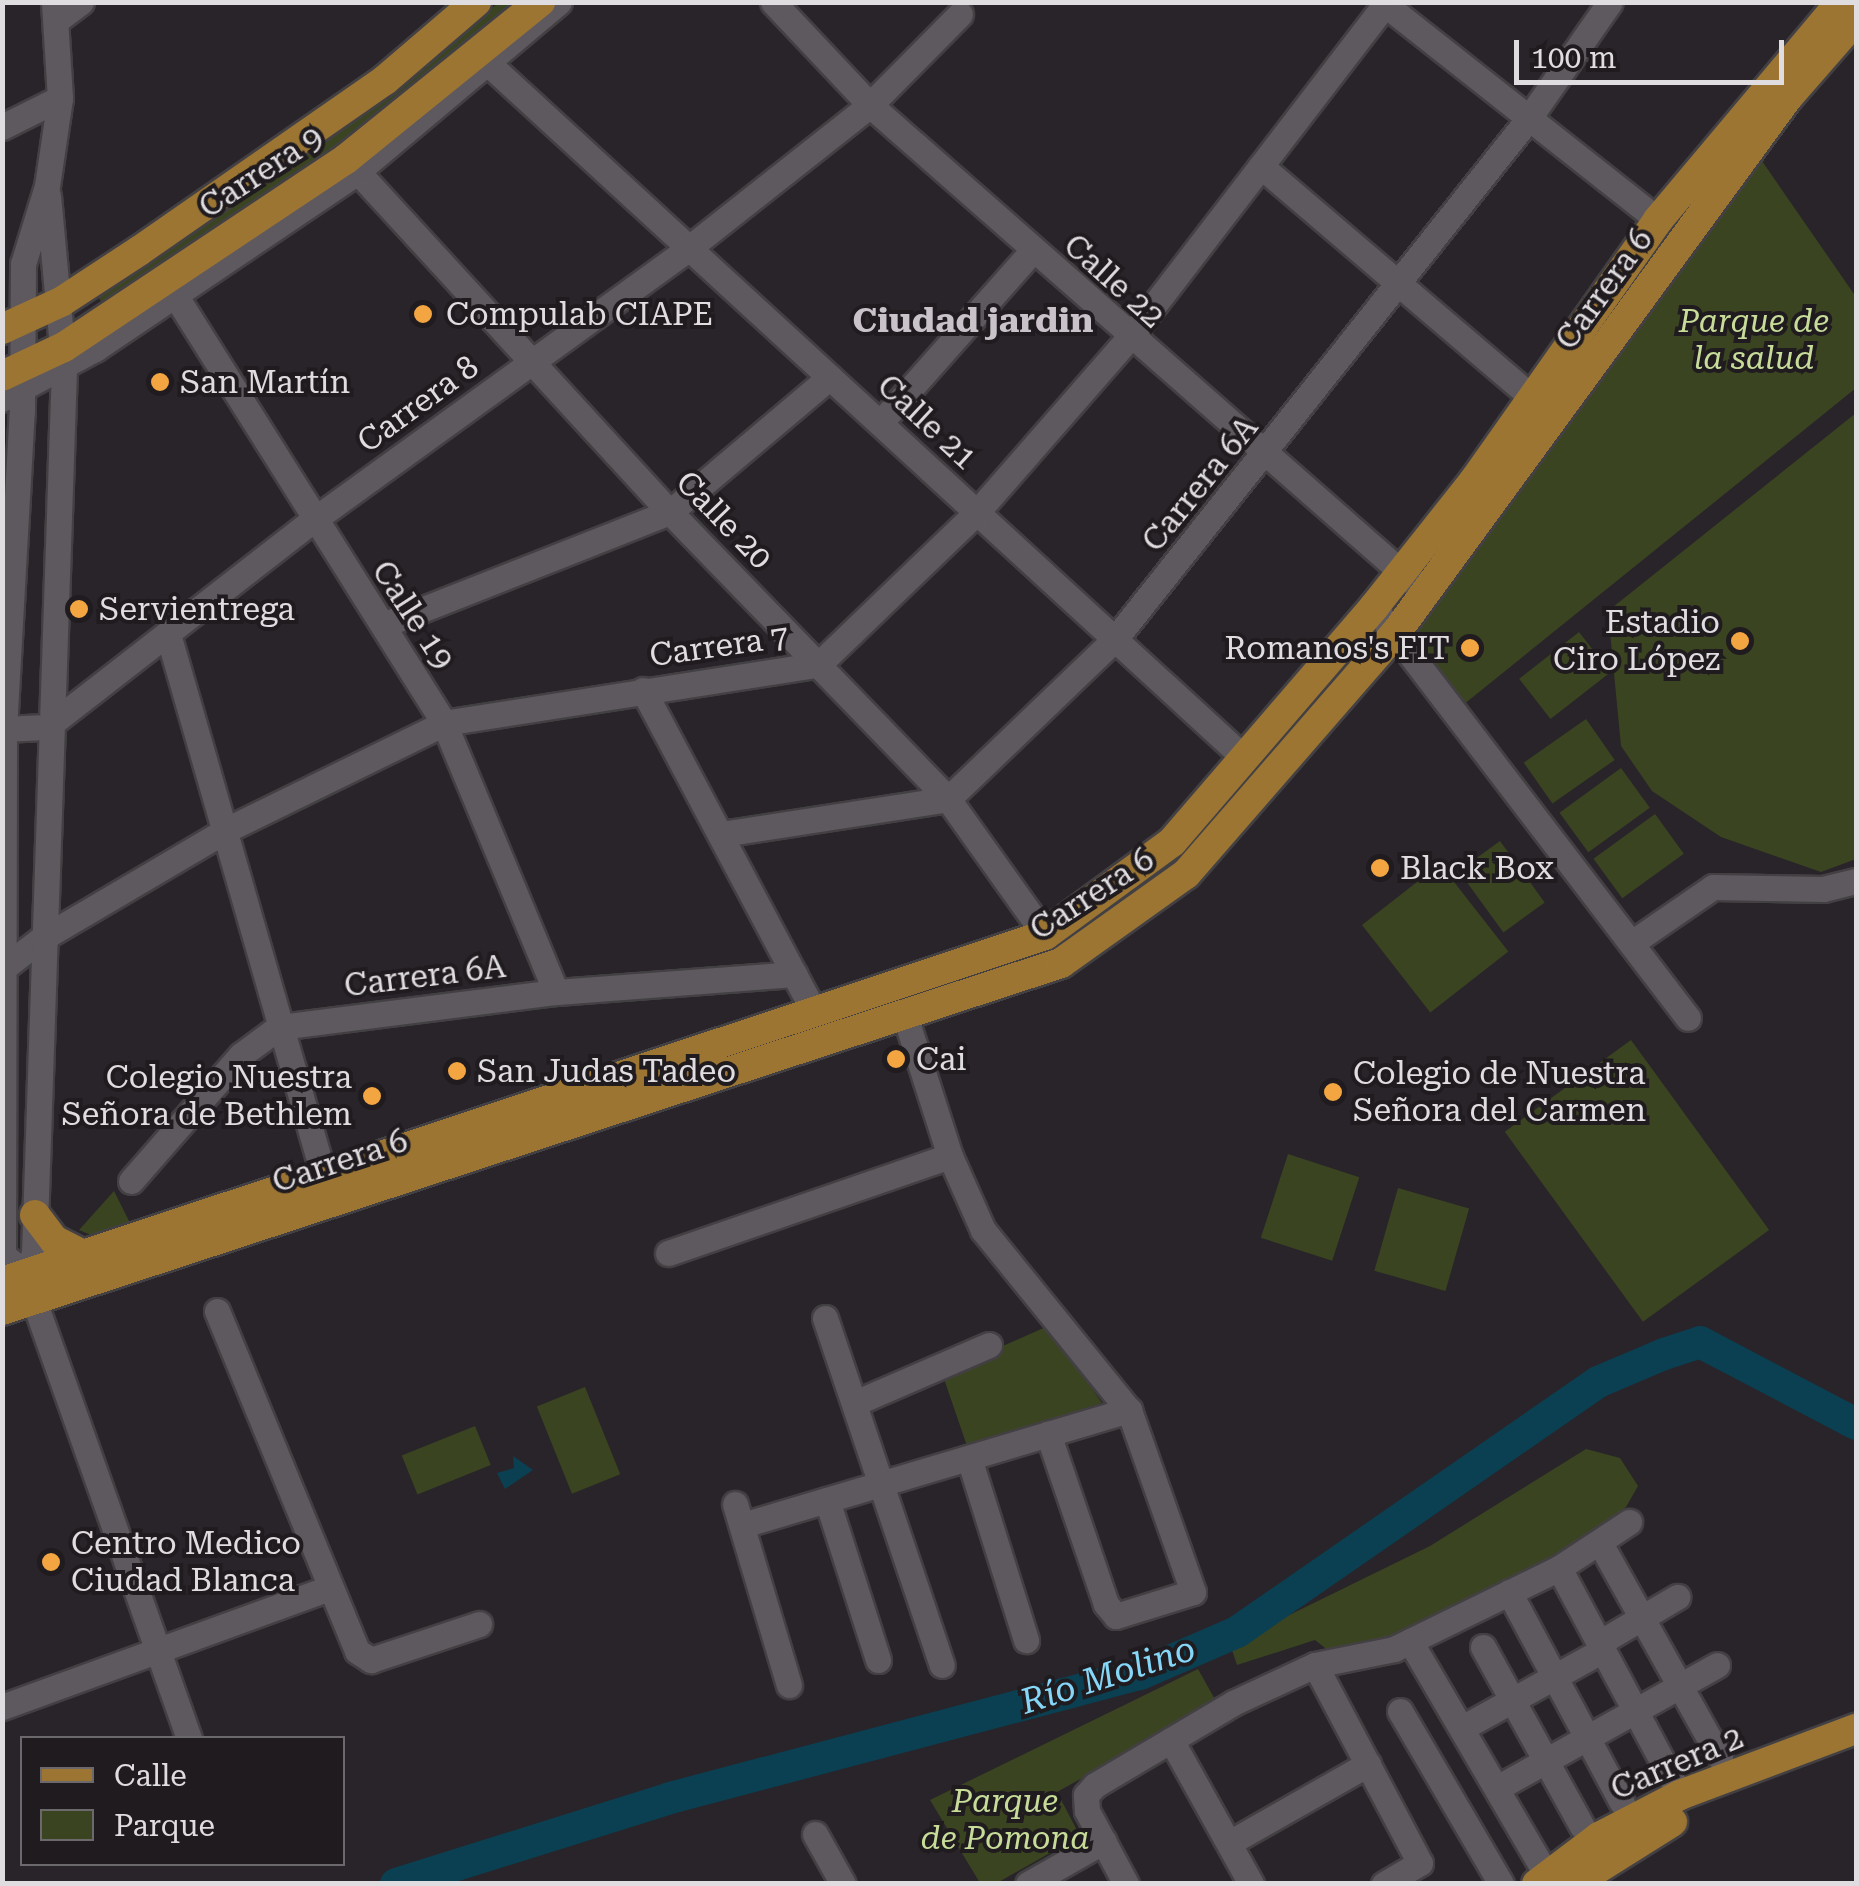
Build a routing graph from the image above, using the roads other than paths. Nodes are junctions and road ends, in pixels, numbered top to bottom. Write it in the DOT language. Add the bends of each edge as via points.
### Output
graph roads {
  1 [pos="81,2"];
  2 [pos="476,2"];
  3 [pos="540,2"];
  4 [pos="559,2"];
  5 [pos="773,2"];
  6 [pos="1610,2"];
  7 [pos="1807,2"];
  8 [pos="1841,2"];
  9 [pos="1385,3"];
  10 [pos="56,11"];
  11 [pos="960,14"];
  12 [pos="1856,19"];
  13 [pos="1842,49"];
  14 [pos="485,61"];
  15 [pos="1784,63"];
  16 [pos="60,98"];
  17 [pos="870,105"];
  18 [pos="1529,118"];
  19 [pos="2,127"];
  20 [pos="351,165"];
  21 [pos="1261,166"];
  22 [pos="47,186"];
  23 [pos="1658,220"];
  24 [pos="689,248"];
  25 [pos="1032,251"];
  26 [pos="1400,284"];
  27 [pos="175,295"];
  28 [pos="61,302"];
  29 [pos="12,325"];
  30 [pos="1129,338"];
  31 [pos="64,357"];
  32 [pos="531,362"];
  33 [pos="830,377"];
  34 [pos="12,383"];
  35 [pos="1533,398"];
  36 [pos="880,423"];
  37 [pos="2,430"];
  38 [pos="1266,456"];
  39 [pos="17,457"];
  40 [pos="670,512"];
  41 [pos="978,512"];
  42 [pos="312,521"];
  43 [pos="1402,573"];
  44 [pos="1425,593"];
  45 [pos="1374,607"];
  46 [pos="384,625"];
  47 [pos="1398,630"];
  48 [pos="168,634"];
  49 [pos="1115,639"];
  50 [pos="819,664"];
  51 [pos="644,690"];
  52 [pos="444,724"];
  53 [pos="47,727"];
  54 [pos="3,729"];
  55 [pos="1241,755"];
  56 [pos="4,759"];
  57 [pos="948,799"];
  58 [pos="224,832"];
  59 [pos="722,834"];
  60 [pos="1849,884"];
  61 [pos="1045,935"];
  62 [pos="41,939"];
  63 [pos="1633,942"];
  64 [pos="5,968"];
  65 [pos="794,974"];
  66 [pos="556,992"];
  67 [pos="814,1012"];
  68 [pos="904,1013"];
  69 [pos="1688,1018"];
  70 [pos="279,1027"];
  71 [pos="950,1156"];
  72 [pos="322,1170"];
  73 [pos="130,1180"];
  74 [pos="34,1215"];
  75 [pos="668,1253"];
  76 [pos="82,1254"];
  77 [pos="20,1285"];
  78 [pos="2,1310"];
  79 [pos="217,1311"];
  80 [pos="825,1318"];
  81 [pos="989,1346"];
  82 [pos="855,1402"];
  83 [pos="1129,1410"];
  84 [pos="1048,1434"];
  85 [pos="969,1458"];
  86 [pos="884,1483"];
  87 [pos="827,1500"];
  88 [pos="1629,1522"];
  89 [pos="1600,1543"];
  90 [pos="1560,1568"];
  91 [pos="327,1589"];
  92 [pos="1509,1592"];
  93 [pos="1677,1597"];
  94 [pos="1642,1616"];
  95 [pos="479,1624"];
  96 [pos="1026,1640"];
  97 [pos="1410,1641"];
  98 [pos="1601,1646"];
  99 [pos="1483,1647"];
  100 [pos="158,1651"];
  101 [pos="878,1660"];
  102 [pos="942,1665"];
  103 [pos="1315,1665"];
  104 [pos="1717,1665"];
  105 [pos="1553,1678"];
  106 [pos="789,1685"];
  107 [pos="1680,1686"];
  108 [pos="1513,1700"];
  109 [pos="2,1706"];
  110 [pos="1400,1711"];
  111 [pos="1635,1711"];
  112 [pos="1462,1728"];
  113 [pos="1856,1729"];
  114 [pos="188,1736"];
  115 [pos="1584,1739"];
  116 [pos="1171,1740"];
  117 [pos="1856,1748"];
  118 [pos="1720,1758"];
  119 [pos="1546,1760"];
  120 [pos="1368,1764"];
  121 [pos="1496,1788"];
  122 [pos="1680,1795"];
  123 [pos="1622,1803"];
  124 [pos="1582,1826"];
  125 [pos="815,1834"];
  126 [pos="1104,1841"];
  127 [pos="1229,1843"];
  128 [pos="1552,1881"];
  129 [pos="843,1884"];
  130 [pos="1028,1884"];
  131 [pos="1126,1884"];
  132 [pos="1251,1884"];
  133 [pos="1384,1884"];
  134 [pos="1501,1884"];
  1 -- 10 [label="street"];
  2 -- 28 [label="main road, Carrera 9" via="385,80"];
  3 -- 14 [label="main road, Carrera 9"];
  4 -- 14 [label="street"];
  5 -- 17 [label="street, Calle 22"];
  6 -- 18 [label="street, Carrera 6A"];
  7 -- 15 [label="main road"];
  8 -- 15 [label="main road, Carrera 6"];
  9 -- 18 [label="street"];
  9 -- 21 [label="street, Carrera 7"];
  10 -- 16 [label="street"];
  11 -- 17 [label="street, Carrera 8"];
  12 -- 13 [label="main road, Carrera 6"];
  13 -- 44 [label="main road, Carrera 6"];
  14 -- 20 [label="main road, Carrera 9"];
  14 -- 24 [label="street, Calle 21"];
  15 -- 23 [label="main road, Carrera 6"];
  16 -- 19 [label="street"];
  16 -- 22 [label="street"];
  17 -- 24 [label="street, Carrera 8"];
  17 -- 25 [label="street, Calle 22"];
  18 -- 23 [label="street"];
  18 -- 26 [label="street, Carrera 6A"];
  20 -- 27 [label="street"];
  20 -- 31 [label="main road, Carrera 9"];
  20 -- 32 [label="street, Calle 20"];
  21 -- 26 [label="street"];
  21 -- 30 [label="street, Carrera 7"];
  22 -- 28 [label="street"];
  22 -- 29 [label="street" via="22,264"];
  23 -- 35 [label="main road, Carrera 6"];
  24 -- 32 [label="street, Carrera 8"];
  24 -- 33 [label="street, Calle 21"];
  25 -- 30 [label="street, Calle 22"];
  25 -- 36 [label="street"];
  26 -- 35 [label="street"];
  26 -- 38 [label="street, Carrera 6A"];
  27 -- 31 [label="street"];
  27 -- 42 [label="street, Calle 19"];
  28 -- 29 [label="main road, Carrera 9"];
  28 -- 31 [label="street"];
  29 -- 34 [label="street"];
  30 -- 38 [label="street, Calle 22"];
  30 -- 41 [label="street, Carrera 7"];
  31 -- 34 [label="main road, Carrera 9"];
  31 -- 53 [label="street"];
  32 -- 40 [label="street, Calle 20"];
  32 -- 42 [label="street, Carrera 8"];
  33 -- 36 [label="street, Calle 21"];
  33 -- 40 [label="street"];
  34 -- 39 [label="street"];
  35 -- 43 [label="main road, Carrera 6"];
  36 -- 41 [label="street, Calle 21"];
  37 -- 39 [label="street"];
  38 -- 43 [label="street, Calle 22"];
  38 -- 49 [label="street, Carrera 6A"];
  39 -- 54 [label="street"];
  40 -- 46 [label="street"];
  40 -- 50 [label="street, Calle 20"];
  41 -- 49 [label="street, Calle 21"];
  41 -- 50 [label="street, Carrera 7"];
  42 -- 46 [label="street, Calle 19"];
  42 -- 48 [label="street, Carrera 8"];
  43 -- 44 [label="street, Calle 22"];
  43 -- 45 [label="main road, Carrera 6"];
  44 -- 47 [label="main road, Carrera 6"];
  45 -- 47 [label="street"];
  45 -- 55 [label="main road, Carrera 6"];
  46 -- 52 [label="street, Calle 19"];
  47 -- 63 [label="street"];
  47 -- 68 [label="main road, Carrera 6" via="1186,874 1062,963"];
  48 -- 53 [label="street, Carrera 8"];
  48 -- 58 [label="street"];
  49 -- 55 [label="street, Calle 21"];
  49 -- 57 [label="street, Carrera 6A"];
  50 -- 51 [label="street, Carrera 7"];
  50 -- 57 [label="street, Calle 20"];
  51 -- 52 [label="street, Carrera 7"];
  51 -- 59 [label="street"];
  52 -- 58 [label="street, Carrera 7"];
  52 -- 66 [label="street, Calle 19"];
  53 -- 54 [label="street"];
  53 -- 62 [label="street"];
  54 -- 56 [label="street"];
  55 -- 61 [label="main road, Carrera 6" via="1172,842"];
  56 -- 64 [label="street"];
  57 -- 59 [label="street"];
  57 -- 61 [label="street, Calle 20"];
  58 -- 62 [label="street, Carrera 7"];
  58 -- 70 [label="street"];
  59 -- 65 [label="street"];
  60 -- 63 [label="street" via="1713,887"];
  61 -- 67 [label="main road, Carrera 6"];
  62 -- 64 [label="street, Carrera 7"];
  62 -- 74 [label="street"];
  63 -- 69 [label="street"];
  64 -- 77 [label="street" via="3,1255"];
  65 -- 66 [label="street, Carrera 6A"];
  65 -- 67 [label="street"];
  66 -- 70 [label="street, Carrera 6A"];
  67 -- 72 [label="main road, Carrera 6"];
  68 -- 71 [label="street"];
  68 -- 77 [label="main road, Carrera 6"];
  70 -- 72 [label="street"];
  70 -- 73 [label="street, Carrera 6A" via="241,1055"];
  71 -- 75 [label="street"];
  71 -- 83 [label="street" via="983,1230"];
  72 -- 76 [label="main road, Carrera 6"];
  74 -- 76 [label="main road" via="54,1240"];
  74 -- 77 [label="street" via="34,1254"];
  76 -- 77 [label="main road, Carrera 6"];
  77 -- 78 [label="main road, Carrera 6"];
  77 -- 100 [label="street"];
  79 -- 91 [label="street"];
  80 -- 82 [label="street"];
  81 -- 82 [label="street"];
  82 -- 86 [label="street"];
  83 -- 84 [label="street"];
  83 -- 84 [label="street" via="1193,1592 1132,1615 1116,1616 1106,1604"];
  84 -- 85 [label="street"];
  85 -- 86 [label="street"];
  85 -- 96 [label="street"];
  86 -- 87 [label="street"];
  86 -- 102 [label="street"];
  87 -- 101 [label="street"];
  87 -- 106 [label="street" via="739,1514"];
  88 -- 89 [label="street"];
  89 -- 90 [label="street"];
  89 -- 94 [label="street"];
  90 -- 92 [label="street"];
  90 -- 98 [label="street"];
  91 -- 95 [label="street" via="357,1650 371,1660"];
  91 -- 100 [label="street"];
  92 -- 97 [label="street"];
  92 -- 105 [label="street"];
  93 -- 94 [label="street"];
  94 -- 98 [label="street"];
  94 -- 107 [label="street"];
  97 -- 103 [label="street"];
  97 -- 112 [label="street"];
  98 -- 105 [label="street"];
  98 -- 111 [label="street"];
  99 -- 108 [label="street"];
  100 -- 109 [label="street"];
  100 -- 114 [label="street"];
  103 -- 116 [label="street"];
  103 -- 120 [label="street"];
  104 -- 107 [label="street"];
  105 -- 108 [label="street"];
  105 -- 115 [label="street"];
  107 -- 111 [label="street"];
  107 -- 118 [label="street"];
  108 -- 112 [label="street"];
  108 -- 119 [label="street"];
  110 -- 134 [label="street"];
  111 -- 115 [label="street"];
  111 -- 122 [label="street"];
  112 -- 121 [label="street"];
  113 -- 122 [label="main road, Carrera 2"];
  115 -- 119 [label="street"];
  115 -- 123 [label="street"];
  116 -- 126 [label="street" via="1086,1795"];
  116 -- 127 [label="street"];
  117 -- 128 [label="main road, Carrera 2" via="1687,1814"];
  119 -- 121 [label="street"];
  119 -- 124 [label="street"];
  120 -- 127 [label="street"];
  120 -- 133 [label="street" via="1420,1863"];
  121 -- 128 [label="street"];
  122 -- 128 [label="main road, Carrera 2" via="1598,1837"];
  125 -- 129 [label="street"];
  126 -- 130 [label="street"];
  126 -- 131 [label="street"];
  127 -- 132 [label="street"];
}
